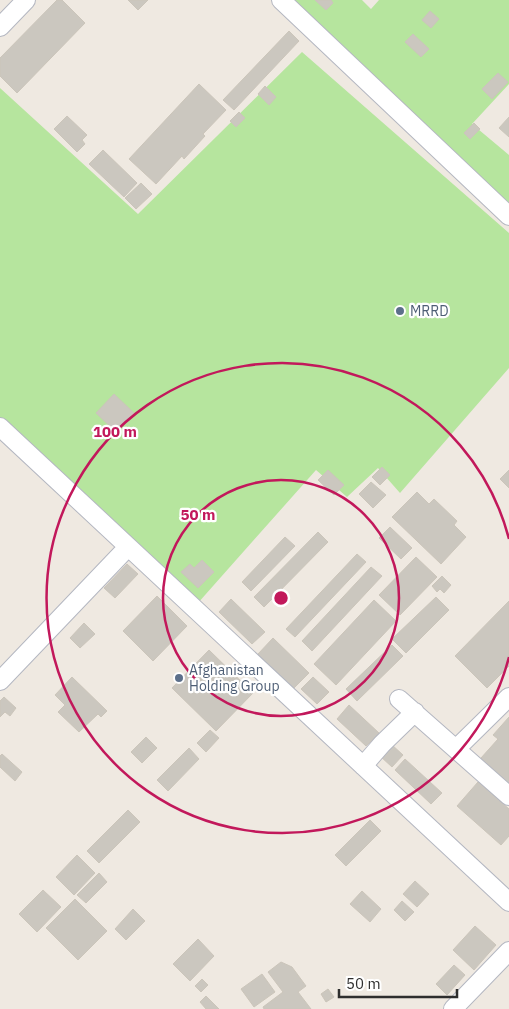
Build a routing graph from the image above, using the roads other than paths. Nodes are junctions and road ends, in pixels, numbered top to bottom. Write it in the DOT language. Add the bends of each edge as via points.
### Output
graph roads {
  1 [pos="26,0"];
  2 [pos="281,0"];
  3 [pos="0,27"];
  4 [pos="509,216"];
  5 [pos="0,427"];
  6 [pos="128,547"];
  7 [pos="0,681"];
  8 [pos="509,697"];
  9 [pos="399,699"];
  10 [pos="415,712"];
  11 [pos="456,749"];
  12 [pos="362,766"];
  13 [pos="509,796"];
  14 [pos="509,902"];
  15 [pos="509,951"];
  16 [pos="453,1009"];
  1 -- 3 [label="street"];
  2 -- 4 [label="street"];
  5 -- 6 [label="street"];
  6 -- 7 [label="street"];
  6 -- 12 [label="street"];
  8 -- 11 [label="street"];
  9 -- 10 [label="street"];
  10 -- 11 [label="street"];
  10 -- 12 [label="street"];
  11 -- 13 [label="street"];
  12 -- 14 [label="street"];
  15 -- 16 [label="street"];
}
